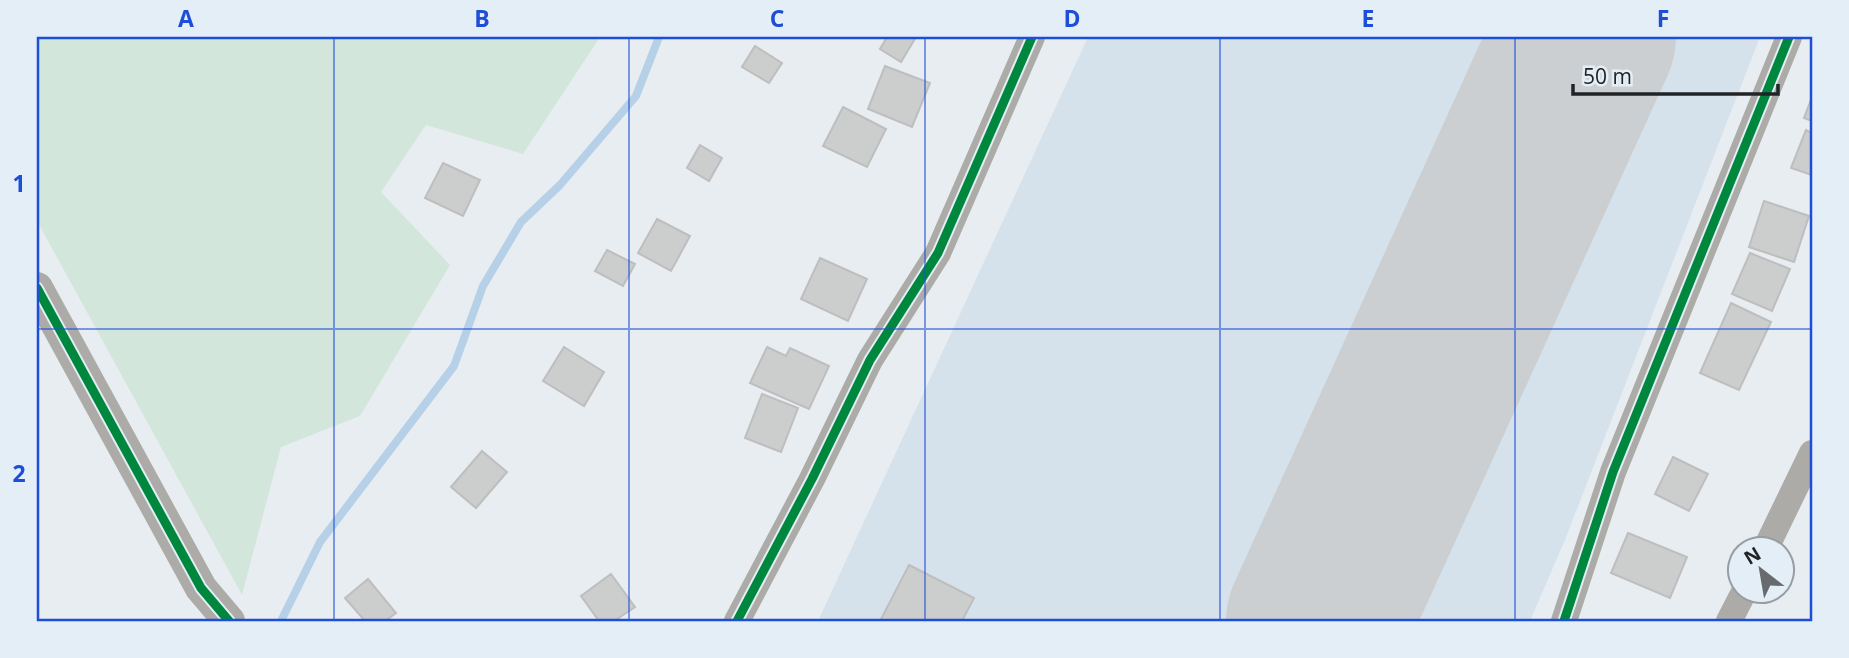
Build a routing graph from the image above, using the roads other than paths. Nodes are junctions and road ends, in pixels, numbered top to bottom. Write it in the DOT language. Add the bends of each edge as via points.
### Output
graph roads {
  1 [pos="1032,37"];
  2 [pos="1789,37"];
  3 [pos="37,288"];
  4 [pos="1812,453"];
  5 [pos="1772,536"];
  6 [pos="1569,619"];
  7 [pos="229,621"];
  8 [pos="737,621"];
  1 -- 8 [label="street" via="938,253 870,360"];
  2 -- 6 [label="street" via="1613,471"];
  3 -- 7 [label="street" via="201,588"];
  4 -- 5 [label="street"];
}
